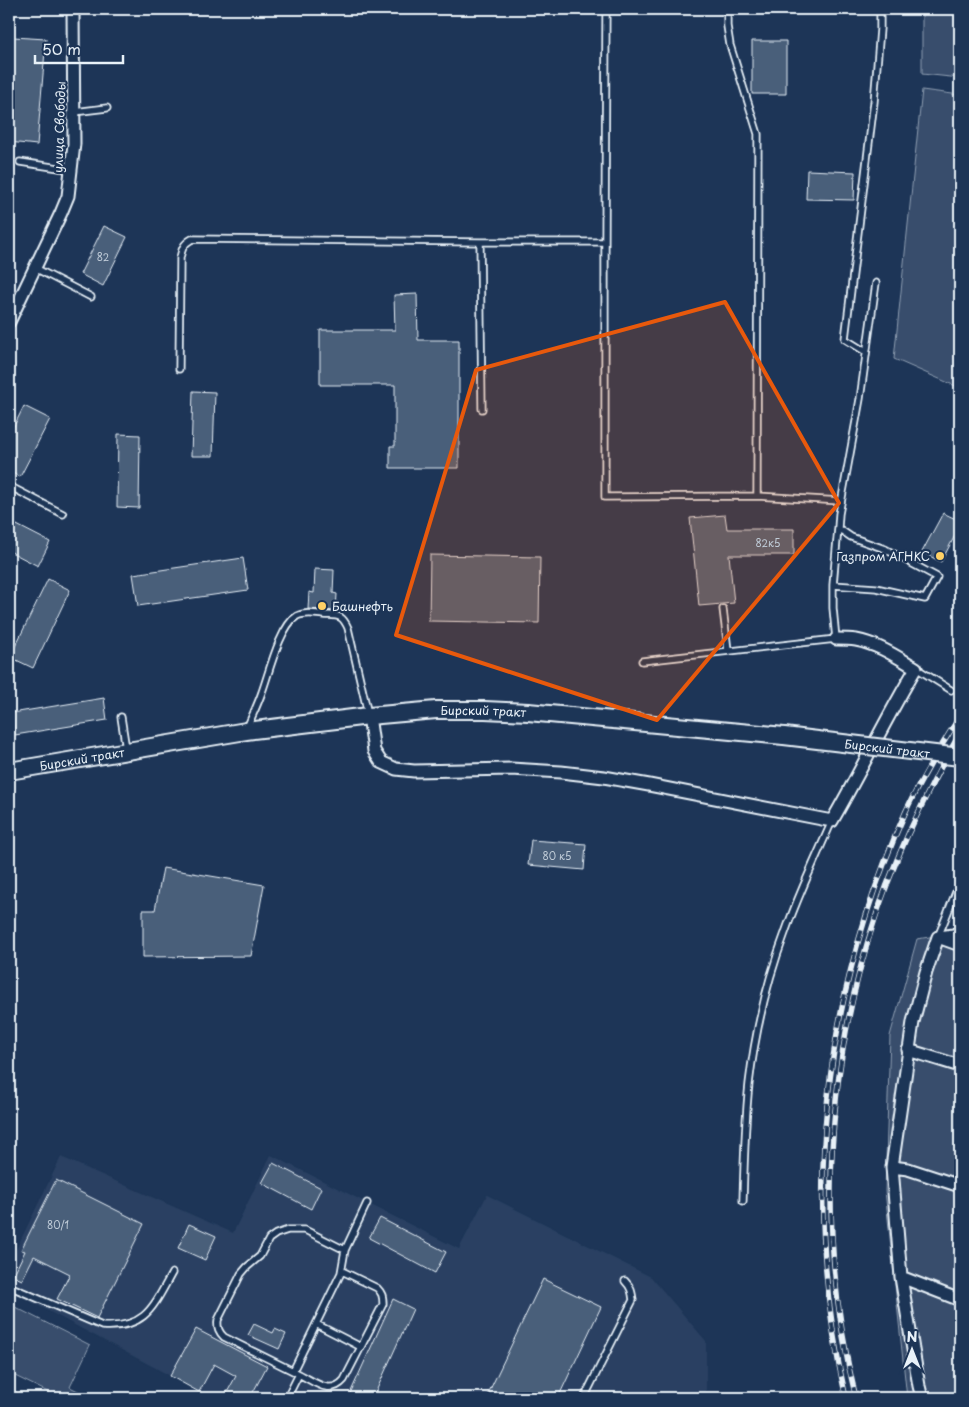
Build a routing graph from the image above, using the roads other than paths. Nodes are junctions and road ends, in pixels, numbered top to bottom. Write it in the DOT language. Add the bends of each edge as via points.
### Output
graph roads {
  1 [pos="74,9"];
  2 [pos="606,9"];
  3 [pos="727,9"];
  4 [pos="880,9"];
  5 [pos="106,108"];
  6 [pos="74,112"];
  7 [pos="20,162"];
  8 [pos="72,170"];
  9 [pos="480,242"];
  10 [pos="605,242"];
  11 [pos="35,268"];
  12 [pos="876,283"];
  13 [pos="91,297"];
  14 [pos="9,322"];
  15 [pos="866,352"];
  16 [pos="178,369"];
  17 [pos="482,409"];
  18 [pos="9,486"];
  19 [pos="757,496"];
  20 [pos="841,501"];
  21 [pos="63,514"];
  22 [pos="838,528"];
  23 [pos="833,585"];
  24 [pos="723,609"];
  25 [pos="836,639"];
  26 [pos="728,650"];
  27 [pos="642,660"];
  28 [pos="916,668"];
  29 [pos="951,690"];
  30 [pos="368,716"];
  31 [pos="121,717"];
  32 [pos="246,731"];
  33 [pos="127,752"];
  34 [pos="960,757"];
  35 [pos="9,771"];
  36 [pos="832,821"];
  37 [pos="960,882"];
  38 [pos="960,934"];
  39 [pos="938,937"];
  40 [pos="960,945"];
  41 [pos="908,1050"];
  42 [pos="960,1066"];
  43 [pos="892,1167"];
  44 [pos="960,1186"];
  45 [pos="743,1201"];
  46 [pos="367,1203"];
  47 [pos="345,1250"];
  48 [pos="342,1271"];
  49 [pos="172,1273"];
  50 [pos="901,1277"];
  51 [pos="625,1281"];
  52 [pos="9,1286"];
  53 [pos="960,1300"];
  54 [pos="316,1324"];
  55 [pos="361,1347"];
  56 [pos="293,1371"];
  57 [pos="300,1374"];
  58 [pos="287,1398"];
  59 [pos="584,1398"];
  60 [pos="922,1398"];
  1 -- 6 [label="street, улица Свободы"];
  2 -- 10 [label="lane"];
  3 -- 19 [label="lane" via="730,45 758,134"];
  4 -- 15 [label="lane" via="874,102 845,339"];
  5 -- 6 [label="lane"];
  6 -- 8 [label="street, улица Свободы"];
  7 -- 8 [label="lane"];
  8 -- 11 [label="street, улица Свободы" via="68,196"];
  9 -- 10 [label="lane"];
  9 -- 16 [label="lane" via="192,239 182,248 180,258"];
  9 -- 17 [label="lane"];
  10 -- 19 [label="lane" via="606,497"];
  11 -- 13 [label="lane"];
  11 -- 14 [label="street, улица Свободы"];
  12 -- 15 [label="lane"];
  15 -- 20 [label="lane"];
  18 -- 21 [label="lane"];
  19 -- 20 [label="lane"];
  20 -- 22 [label="lane"];
  22 -- 23 [label="lane"];
  22 -- 23 [label="lane" via="851,537 885,548 937,577 924,599 876,588"];
  23 -- 25 [label="lane"];
  24 -- 26 [label="lane"];
  25 -- 26 [label="lane"];
  25 -- 28 [label="street" via="874,646"];
  26 -- 27 [label="lane"];
  28 -- 29 [label="lane"];
  28 -- 36 [label="street"];
  30 -- 32 [label="main road, Бирский тракт"];
  30 -- 32 [label="lane" via="345,620 340,616 304,614 298,615 284,631"];
  30 -- 34 [label="main road, Бирский тракт, bridge" via="436,710 528,712 784,736"];
  30 -- 36 [label="street" via="374,751 381,762 396,769 511,769 595,776"];
  31 -- 33 [label="lane"];
  32 -- 33 [label="main road, Бирский тракт"];
  33 -- 35 [label="main road, Бирский тракт"];
  36 -- 45 [label="lane" via="785,932 762,1010 749,1084"];
  37 -- 39 [label="lane"];
  38 -- 39 [label="street"];
  39 -- 40 [label="street"];
  39 -- 41 [label="street"];
  41 -- 42 [label="street"];
  41 -- 43 [label="street"];
  43 -- 44 [label="street"];
  43 -- 50 [label="street"];
  46 -- 47 [label="lane"];
  47 -- 48 [label="lane"];
  47 -- 56 [label="lane" via="305,1230 276,1234 241,1274 218,1320 218,1329 224,1337"];
  48 -- 54 [label="lane"];
  48 -- 55 [label="lane" via="377,1288 383,1297"];
  49 -- 52 [label="lane" via="153,1308 130,1324 115,1327 102,1326"];
  50 -- 53 [label="street"];
  50 -- 60 [label="street"];
  51 -- 59 [label="lane" via="630,1286 632,1300"];
  54 -- 55 [label="lane"];
  54 -- 56 [label="lane"];
  55 -- 57 [label="lane" via="344,1380 336,1387 327,1388"];
  56 -- 57 [label="lane"];
  57 -- 58 [label="lane"];
}
